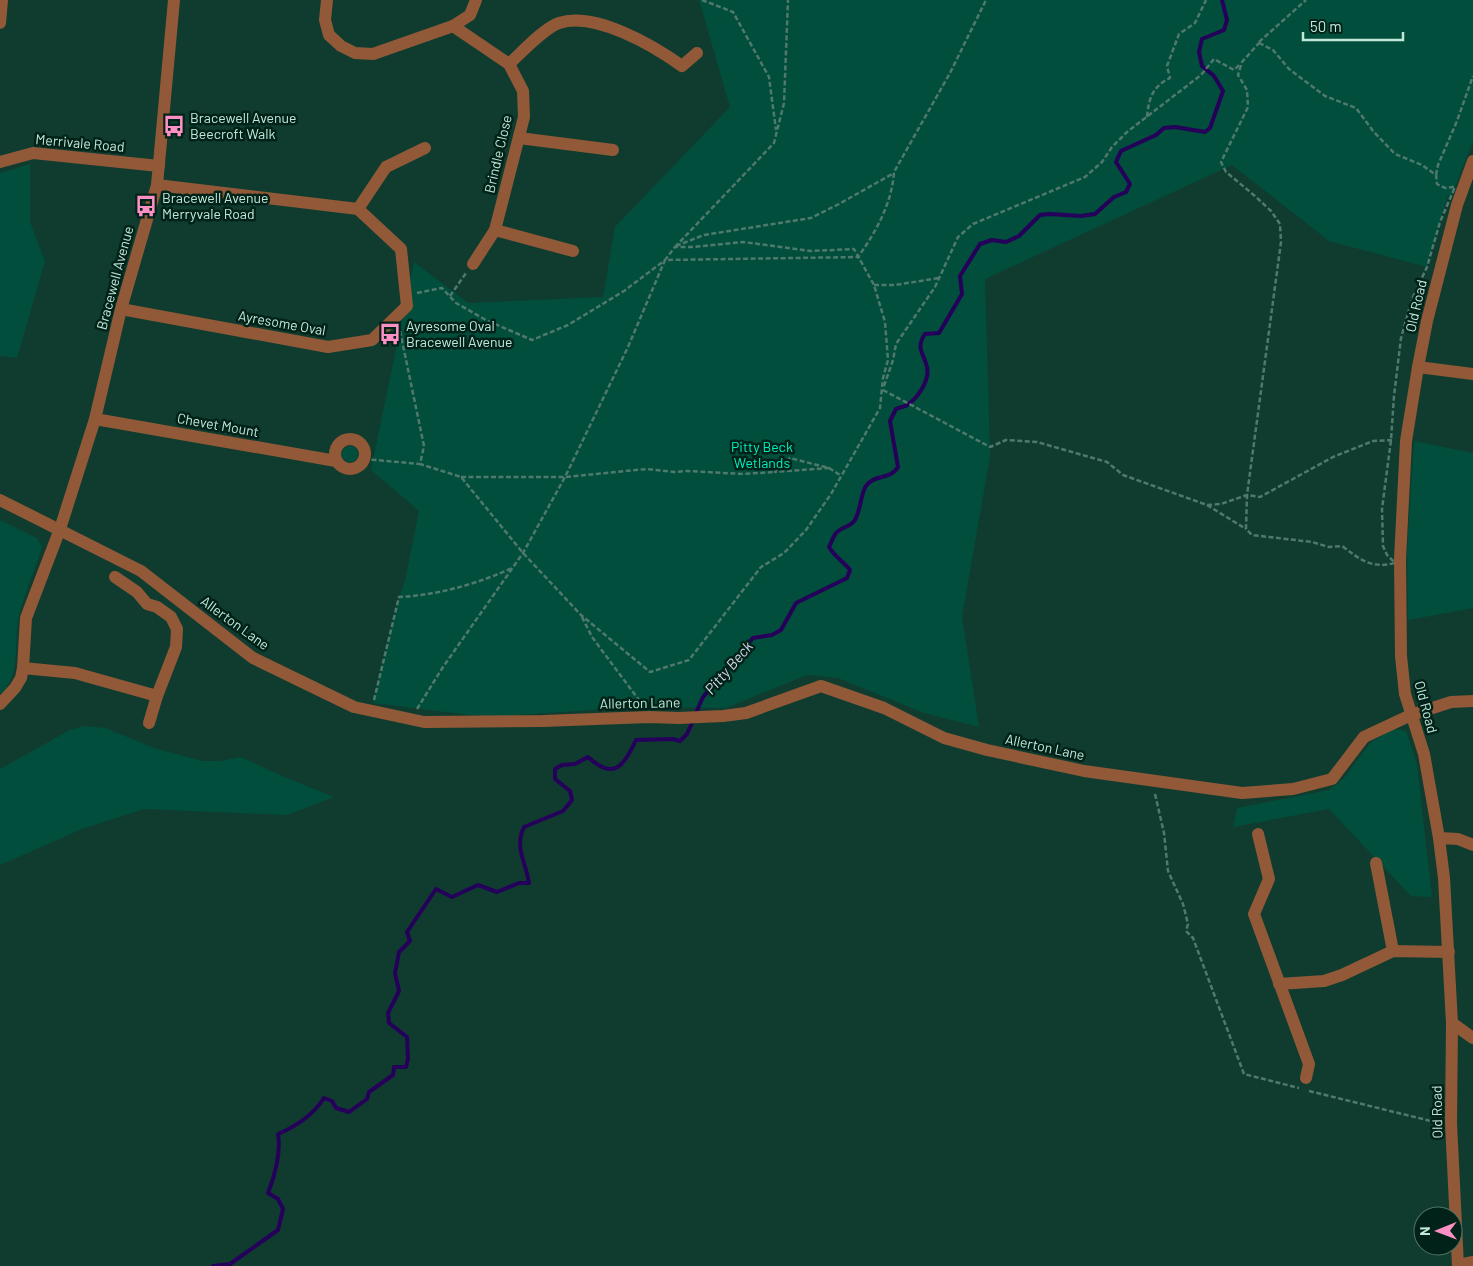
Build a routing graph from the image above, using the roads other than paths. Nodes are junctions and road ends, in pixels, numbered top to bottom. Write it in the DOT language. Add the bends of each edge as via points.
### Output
graph roads {
  1 [pos="2,0"];
  2 [pos="174,0"];
  3 [pos="327,0"];
  4 [pos="476,0"];
  5 [pos="0,23"];
  6 [pos="453,26"];
  7 [pos="697,53"];
  8 [pos="509,64"];
  9 [pos="519,138"];
  10 [pos="425,148"];
  11 [pos="613,150"];
  12 [pos="0,162"];
  13 [pos="1473,162"];
  14 [pos="159,166"];
  15 [pos="157,185"];
  16 [pos="358,209"];
  17 [pos="495,230"];
  18 [pos="573,251"];
  19 [pos="473,264"];
  20 [pos="121,309"];
  21 [pos="1418,367"];
  22 [pos="1473,374"];
  23 [pos="95,419"];
  24 [pos="336,461"];
  25 [pos="0,500"];
  26 [pos="60,529"];
  27 [pos="115,577"];
  28 [pos="23,668"];
  29 [pos="157,696"];
  30 [pos="1473,700"];
  31 [pos="0,704"];
  32 [pos="1411,715"];
  33 [pos="149,723"];
  34 [pos="1258,834"];
  35 [pos="1439,838"];
  36 [pos="1473,846"];
  37 [pos="1376,863"];
  38 [pos="1393,951"];
  39 [pos="1449,952"];
  40 [pos="1280,984"];
  41 [pos="1452,1023"];
  42 [pos="1473,1038"];
  43 [pos="1306,1078"];
  44 [pos="1473,1262"];
  45 [pos="1458,1266"];
  1 -- 5 [label="street"];
  2 -- 14 [label="street, Bracewell Avenue"];
  3 -- 6 [label="street" via="325,20 329,35 355,53 373,54"];
  4 -- 6 [label="street" via="470,15"];
  6 -- 8 [label="street, Brindle Close"];
  7 -- 8 [label="street" via="682,66 658,48 620,30 579,20 558,23"];
  8 -- 9 [label="street, Brindle Close" via="523,91 524,117"];
  9 -- 11 [label="street"];
  9 -- 17 [label="street, Brindle Close"];
  10 -- 16 [label="street" via="386,167"];
  12 -- 14 [label="street, Merrivale Road" via="33,153"];
  13 -- 21 [label="street, Old Road" via="1457,205"];
  14 -- 15 [label="street, Bracewell Avenue"];
  15 -- 16 [label="street"];
  15 -- 20 [label="street, Bracewell Avenue"];
  16 -- 20 [label="street, Ayresome Oval" via="401,249 408,306 372,340 328,347"];
  17 -- 18 [label="street"];
  17 -- 19 [label="street, Brindle Close"];
  20 -- 23 [label="street, Bracewell Avenue"];
  21 -- 22 [label="street"];
  21 -- 32 [label="street, Old Road" via="1406,441 1400,559 1401,656"];
  23 -- 24 [label="street, Chevet Mount"];
  23 -- 26 [label="street, Bracewell Avenue"];
  24 -- 24 [label="street" via="337,446 346,439 362,444 364,458 358,467 344,468"];
  25 -- 26 [label="street, Allerton Lane"];
  26 -- 28 [label="street, Bracewell Avenue" via="26,618"];
  26 -- 32 [label="street, Allerton Lane" via="141,571 253,658 354,708 424,722 724,716 746,713 821,686 884,708 944,738 1084,771 1242,793 1293,790 1332,779 1364,737"];
  27 -- 29 [label="street" via="137,592 146,604 171,617 177,629 176,647"];
  28 -- 29 [label="street" via="75,673"];
  28 -- 31 [label="street" via="15,688"];
  29 -- 33 [label="street"];
  30 -- 32 [label="street, Allerton Lane" via="1451,702"];
  32 -- 35 [label="street, Old Road" via="1424,754"];
  34 -- 40 [label="street" via="1269,879 1254,914"];
  35 -- 36 [label="street" via="1458,839"];
  35 -- 39 [label="street, Old Road"];
  37 -- 38 [label="street"];
  38 -- 39 [label="street"];
  38 -- 40 [label="street" via="1324,981"];
  39 -- 41 [label="street, Old Road"];
  40 -- 43 [label="street" via="1309,1064"];
  41 -- 42 [label="street"];
  41 -- 45 [label="street, Old Road" via="1451,1123"];
  44 -- 45 [label="street"];
}
